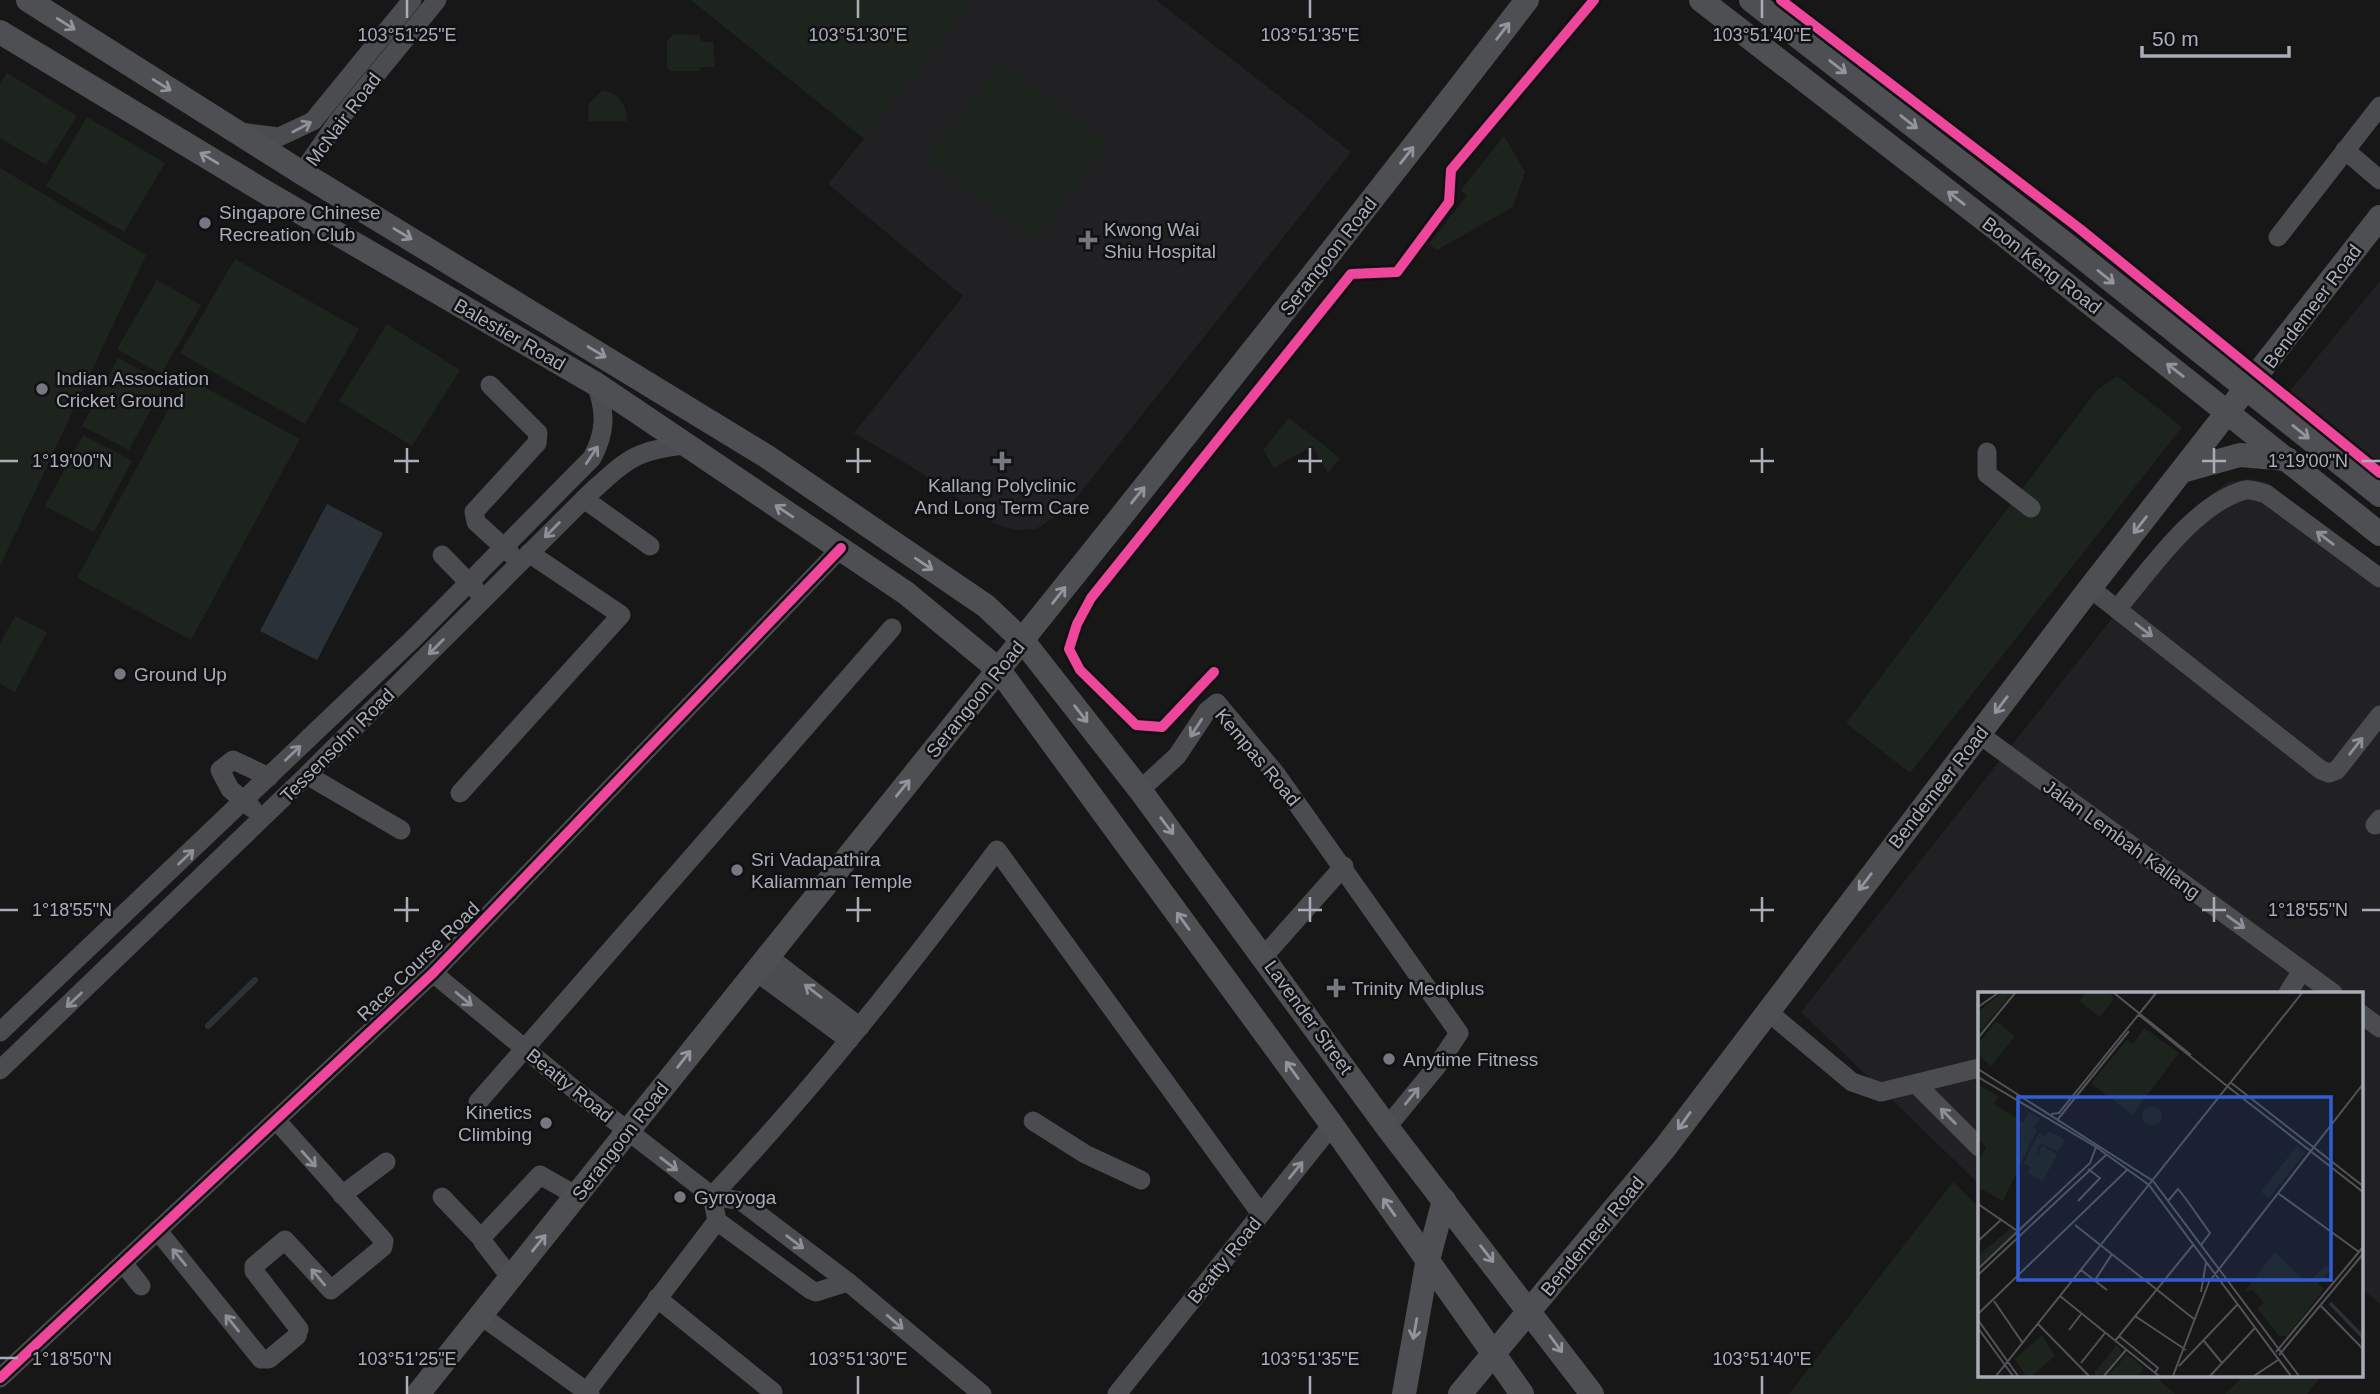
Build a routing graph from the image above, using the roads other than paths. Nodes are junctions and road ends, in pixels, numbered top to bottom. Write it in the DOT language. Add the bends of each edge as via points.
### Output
graph roads {
  1 [pos="28,0"];
  2 [pos="412,0"];
  3 [pos="437,0"];
  4 [pos="1527,0"];
  5 [pos="1701,0"];
  6 [pos="1751,0"];
  7 [pos="0,32"];
  8 [pos="2380,106"];
  9 [pos="237,131"];
  10 [pos="2344,150"];
  11 [pos="302,173"];
  12 [pos="2380,180"];
  13 [pos="2380,217"];
  14 [pos="2278,237"];
  15 [pos="490,384"];
  16 [pos="596,384"];
  17 [pos="2248,389"];
  18 [pos="2229,412"];
  19 [pos="685,445"];
  20 [pos="1987,452"];
  21 [pos="2287,458"];
  22 [pos="2182,471"];
  23 [pos="2380,495"];
  24 [pos="584,499"];
  25 [pos="2031,508"];
  26 [pos="2380,534"];
  27 [pos="650,546"];
  28 [pos="504,547"];
  29 [pos="841,548"];
  30 [pos="442,555"];
  31 [pos="525,557"];
  32 [pos="2380,578"];
  33 [pos="469,583"];
  34 [pos="2091,588"];
  35 [pos="484,598"];
  36 [pos="2118,609"];
  37 [pos="892,628"];
  38 [pos="1023,641"];
  39 [pos="999,670"];
  40 [pos="2380,715"];
  41 [pos="1979,734"];
  42 [pos="307,775"];
  43 [pos="269,777"];
  44 [pos="1140,790"];
  45 [pos="460,793"];
  46 [pos="245,800"];
  47 [pos="262,819"];
  48 [pos="401,830"];
  49 [pos="1344,866"];
  50 [pos="1264,956"];
  51 [pos="760,963"];
  52 [pos="2302,970"];
  53 [pos="433,973"];
  54 [pos="2289,992"];
  55 [pos="2332,992"];
  56 [pos="1767,1011"];
  57 [pos="2362,1015"];
  58 [pos="2,1025"];
  59 [pos="2380,1028"];
  60 [pos="855,1034"];
  61 [pos="523,1047"];
  62 [pos="1978,1068"];
  63 [pos="0,1070"];
  64 [pos="1917,1085"];
  65 [pos="478,1102"];
  66 [pos="277,1121"];
  67 [pos="1033,1121"];
  68 [pos="1332,1125"];
  69 [pos="1387,1127"];
  70 [pos="627,1131"];
  71 [pos="1978,1146"];
  72 [pos="386,1161"];
  73 [pos="1141,1180"];
  74 [pos="342,1195"];
  75 [pos="577,1196"];
  76 [pos="712,1196"];
  77 [pos="442,1197"];
  78 [pos="1444,1200"];
  79 [pos="1261,1214"];
  80 [pos="717,1221"];
  81 [pos="158,1231"];
  82 [pos="482,1239"];
  83 [pos="124,1264"];
  84 [pos="1427,1264"];
  85 [pos="511,1278"];
  86 [pos="848,1282"];
  87 [pos="141,1286"];
  88 [pos="657,1298"];
  89 [pos="1530,1309"];
  90 [pos="480,1315"];
  91 [pos="1492,1354"];
  92 [pos="0,1378"];
  93 [pos="773,1392"];
  94 [pos="587,1393"];
  95 [pos="418,1394"];
  96 [pos="982,1394"];
  97 [pos="1116,1394"];
  98 [pos="1404,1394"];
  99 [pos="1460,1394"];
  100 [pos="1522,1394"];
  101 [pos="1592,1394"];
  1 -- 9 [label="main road, Balestier Road, one-way"];
  9 -- 2 [label="street, McNair Road, one-way" via="279,137 313,121"];
  3 -- 11 [label="street, McNair Road" via="338,121"];
  38 -- 4 [label="main road, Serangoon Road, one-way"];
  18 -- 5 [label="main road, Boon Keng Road, one-way"];
  6 -- 17 [label="main road, Boon Keng Road, one-way"];
  16 -- 7 [label="main road, Balestier Road, one-way"];
  8 -- 10 [label="street"];
  9 -- 11 [label="main road, Balestier Road"];
  10 -- 12 [label="street"];
  10 -- 14 [label="street"];
  11 -- 38 [label="main road, Balestier Road, one-way" via="765,456 978,600"];
  13 -- 17 [label="main road, Bendemeer Road"];
  15 -- 28 [label="street" via="538,433 537,443 474,512 476,522"];
  16 -- 19 [label="main road, Balestier Road"];
  28 -- 16 [label="street, Tessensohn Road, one-way" via="592,458 602,440 604,423"];
  17 -- 18 [label="main road, Bendemeer Road"];
  17 -- 23 [label="main road, Boon Keng Road, one-way"];
  18 -- 21 [label="main road, Boon Keng Road"];
  18 -- 22 [label="main road, Bendemeer Road"];
  19 -- 24 [label="street, Tessensohn Road" via="645,450 628,458"];
  29 -- 19 [label="main road, Balestier Road, one-way"];
  20 -- 25 [label="street" via="1983,480"];
  21 -- 22 [label="main road" via="2241,455"];
  21 -- 26 [label="main road, Boon Keng Road"];
  22 -- 34 [label="main road, Bendemeer Road, one-way"];
  24 -- 27 [label="street"];
  24 -- 31 [label="street, Tessensohn Road, one-way"];
  28 -- 31 [label="street"];
  28 -- 33 [label="street, Tessensohn Road"];
  29 -- 39 [label="main road, Balestier Road" via="906,593"];
  29 -- 53 [label="street, Race Course Road"];
  30 -- 33 [label="street"];
  31 -- 35 [label="street, Tessensohn Road"];
  31 -- 45 [label="street" via="621,615"];
  32 -- 36 [label="street, one-way" via="2266,494 2248,489 2225,499 2183,531"];
  33 -- 35 [label="street"];
  43 -- 33 [label="street, Tessensohn Road, one-way"];
  34 -- 36 [label="street"];
  34 -- 41 [label="main road, Bendemeer Road, one-way"];
  35 -- 42 [label="street, Tessensohn Road, one-way"];
  36 -- 40 [label="street, one-way" via="2329,773 2337,770"];
  37 -- 61 [label="street"];
  38 -- 39 [label="main road, Serangoon Road"];
  38 -- 44 [label="main road, Lavender Street, one-way"];
  51 -- 39 [label="main road, Serangoon Road, one-way"];
  68 -- 39 [label="main road, one-way"];
  41 -- 52 [label="street, Jalan Lembah Kallang, one-way"];
  41 -- 56 [label="main road, Bendemeer Road, one-way"];
  42 -- 47 [label="street, Tessensohn Road"];
  42 -- 48 [label="street"];
  43 -- 46 [label="street, Tessensohn Road"];
  43 -- 46 [label="street" via="233,760 220,771 230,789"];
  49 -- 44 [label="street, Kempas Road, one-way" via="1217,703 1177,756"];
  44 -- 50 [label="main road, Lavender Street, one-way"];
  46 -- 47 [label="street"];
  58 -- 46 [label="street, Tessensohn Road, one-way"];
  47 -- 63 [label="street, Tessensohn Road, one-way"];
  49 -- 50 [label="street"];
  69 -- 49 [label="street, Kempas Road, one-way" via="1459,1033"];
  50 -- 69 [label="main road, Lavender Street"];
  51 -- 60 [label="street"];
  70 -- 51 [label="main road, Serangoon Road, one-way"];
  52 -- 54 [label="street"];
  52 -- 55 [label="street, Jalan Lembah Kallang"];
  53 -- 61 [label="street, Beatty Road, one-way"];
  53 -- 66 [label="street, Race Course Road"];
  56 -- 64 [label="street" via="1852,1082 1881,1092"];
  56 -- 89 [label="main road, Bendemeer Road, one-way" via="1634,1187"];
  57 -- 59 [label="street"];
  60 -- 76 [label="street"];
  60 -- 79 [label="street" via="998,850"];
  61 -- 65 [label="street"];
  61 -- 70 [label="street, Beatty Road"];
  62 -- 64 [label="street"];
  71 -- 64 [label="street, one-way"];
  66 -- 74 [label="street, one-way"];
  66 -- 81 [label="street, Race Course Road"];
  67 -- 73 [label="street" via="1085,1154"];
  79 -- 68 [label="street, Beatty Road, one-way"];
  84 -- 68 [label="main road, one-way"];
  69 -- 78 [label="main road, Lavender Street"];
  70 -- 75 [label="main road, Serangoon Road"];
  70 -- 76 [label="street, Beatty Road, one-way"];
  72 -- 74 [label="street"];
  74 -- 81 [label="street, one-way" via="384,1241 383,1247 331,1290 285,1240 254,1266 299,1329 298,1336 265,1361"];
  75 -- 82 [label="street" via="543,1175 537,1176"];
  85 -- 75 [label="main road, Serangoon Road, one-way"];
  76 -- 80 [label="street"];
  76 -- 86 [label="street, Beatty Road, one-way" via="741,1201"];
  77 -- 82 [label="street"];
  78 -- 84 [label="main road"];
  78 -- 89 [label="main road, Lavender Street, one-way"];
  79 -- 97 [label="street, Beatty Road"];
  80 -- 86 [label="street" via="811,1290"];
  80 -- 88 [label="street"];
  81 -- 83 [label="street, Race Course Road"];
  82 -- 85 [label="street"];
  83 -- 87 [label="street"];
  83 -- 92 [label="street, Race Course Road"];
  84 -- 91 [label="main road"];
  84 -- 98 [label="main road, one-way"];
  85 -- 90 [label="main road, Serangoon Road"];
  86 -- 96 [label="street, Beatty Road, one-way"];
  88 -- 93 [label="street"];
  88 -- 94 [label="street"];
  89 -- 91 [label="main road, Bendemeer Road"];
  89 -- 101 [label="main road, Lavender Street, one-way"];
  90 -- 94 [label="street"];
  90 -- 95 [label="main road, Serangoon Road"];
  91 -- 99 [label="main road, Bendemeer Road"];
  91 -- 100 [label="main road"];
}
